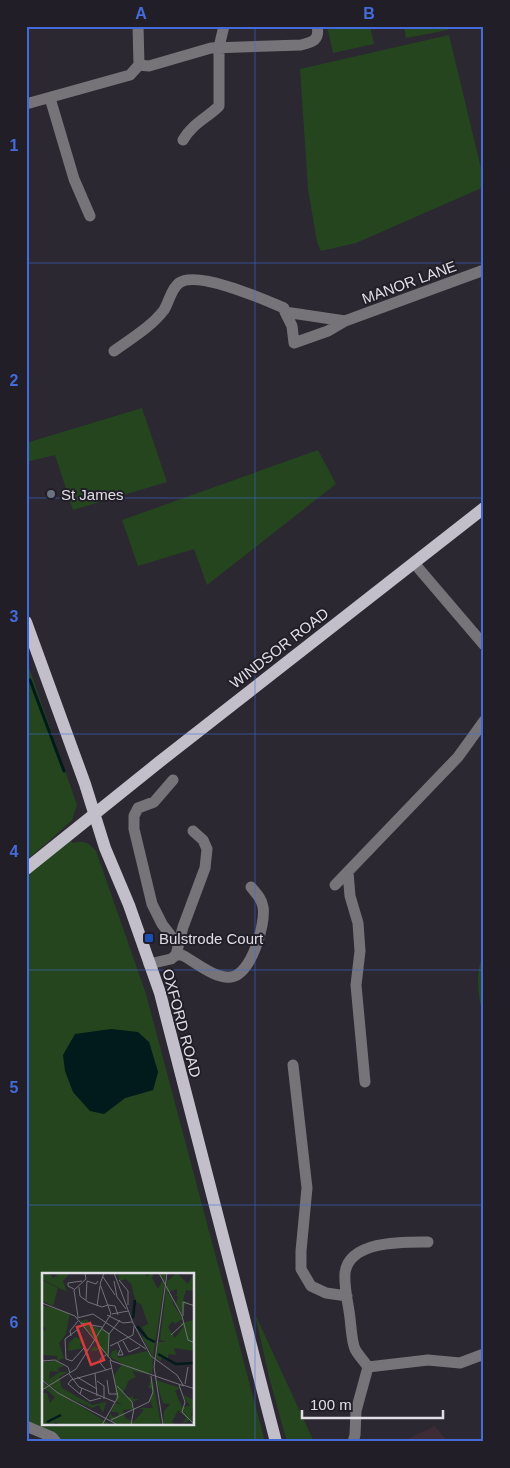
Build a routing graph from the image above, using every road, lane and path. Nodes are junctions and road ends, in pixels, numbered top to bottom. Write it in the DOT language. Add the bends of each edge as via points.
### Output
graph roads {
  1 [pos="138,26"];
  2 [pos="224,26"];
  3 [pos="317,26"];
  4 [pos="219,47"];
  5 [pos="139,65"];
  6 [pos="50,98"];
  7 [pos="26,104"];
  8 [pos="183,140"];
  9 [pos="90,216"];
  10 [pos="484,270"];
  11 [pos="285,312"];
  12 [pos="345,321"];
  13 [pos="114,351"];
  14 [pos="484,508"];
  15 [pos="414,563"];
  16 [pos="26,622"];
  17 [pos="484,645"];
  18 [pos="484,721"];
  19 [pos="173,780"];
  20 [pos="94,814"];
  21 [pos="192,831"];
  22 [pos="26,869"];
  23 [pos="348,872"];
  24 [pos="336,885"];
  25 [pos="251,888"];
  26 [pos="177,950"];
  27 [pos="149,964"];
  28 [pos="293,1065"];
  29 [pos="365,1082"];
  30 [pos="428,1242"];
  31 [pos="347,1296"];
  32 [pos="484,1354"];
  33 [pos="368,1367"];
  34 [pos="26,1426"];
  35 [pos="56,1442"];
  36 [pos="276,1442"];
  37 [pos="353,1442"];
  1 -- 5 [label="street"];
  2 -- 4 [label="street"];
  3 -- 4 [label="street" via="318,38 301,45"];
  4 -- 5 [label="street" via="149,66"];
  4 -- 8 [label="street" via="219,106 189,130"];
  5 -- 6 [label="street" via="130,75"];
  6 -- 7 [label="street"];
  6 -- 9 [label="street" via="74,179"];
  10 -- 12 [label="street, MANOR LANE"];
  11 -- 12 [label="street, MANOR LANE"];
  11 -- 12 [label="street, MANOR LANE" via="292,326 294,344"];
  11 -- 13 [label="street, MANOR LANE" via="284,308 262,299 208,281 188,279 178,284 150,326"];
  14 -- 15 [label="main road, WINDSOR ROAD"];
  15 -- 17 [label="street"];
  15 -- 20 [label="main road, WINDSOR ROAD"];
  16 -- 20 [label="main road, OXFORD ROAD"];
  18 -- 23 [label="street" via="458,757"];
  19 -- 26 [label="street" via="154,802 138,808 134,829 152,904"];
  20 -- 22 [label="main road, WINDSOR ROAD"];
  20 -- 27 [label="main road, OXFORD ROAD"];
  21 -- 26 [label="street" via="203,840 208,858"];
  23 -- 24 [label="street"];
  23 -- 29 [label="street" via="350,896 358,923 360,951 356,985"];
  25 -- 26 [label="street" via="264,909 253,954 241,974 221,977"];
  26 -- 27 [label="street" via="170,959"];
  27 -- 36 [label="main road, OXFORD ROAD" via="160,993"];
  28 -- 31 [label="street" via="308,1188 301,1269 312,1286 326,1293"];
  30 -- 31 [label="street" via="385,1243 364,1249 350,1261 345,1271"];
  31 -- 33 [label="street" via="354,1347"];
  32 -- 33 [label="street" via="460,1363 428,1360"];
  33 -- 37 [label="street" via="356,1411"];
  34 -- 35 [label="street" via="52,1437"];
}
